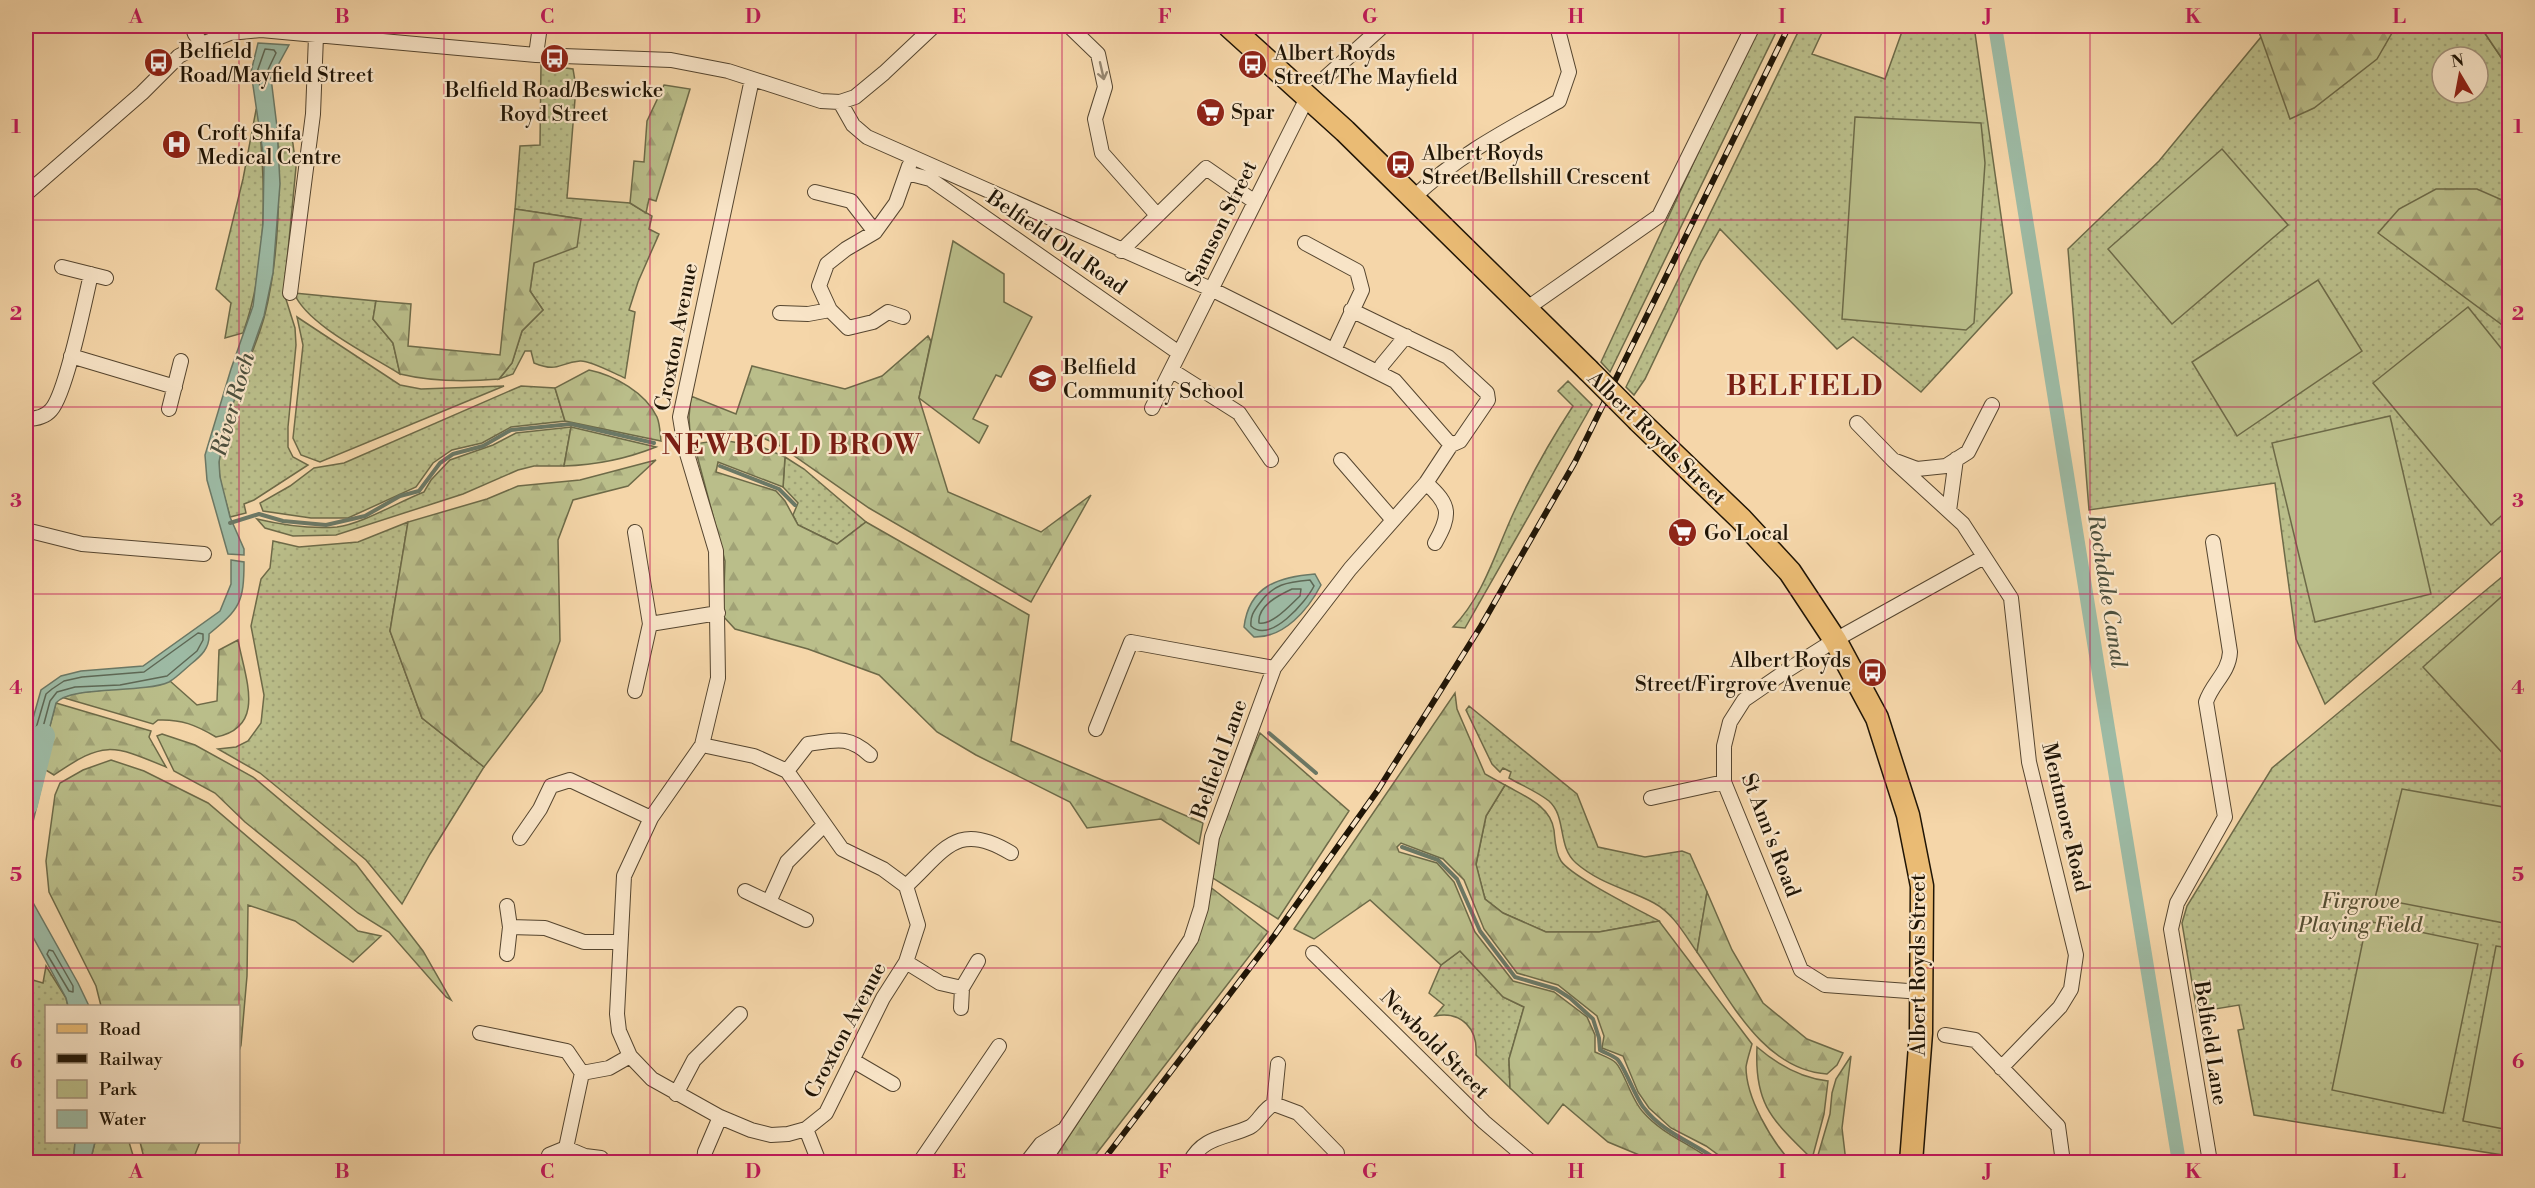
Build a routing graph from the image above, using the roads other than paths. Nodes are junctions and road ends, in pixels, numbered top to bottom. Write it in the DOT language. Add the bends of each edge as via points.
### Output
graph roads {
  1 [pos="192,26"];
  2 [pos="540,26"];
  3 [pos="934,26"];
  4 [pos="1069,26"];
  5 [pos="1229,26"];
  6 [pos="1383,26"];
  7 [pos="1557,26"];
  8 [pos="1753,26"];
  9 [pos="316,36"];
  10 [pos="202,44"];
  11 [pos="536,55"];
  12 [pos="1326,77"];
  13 [pos="752,79"];
  14 [pos="1308,96"];
  15 [pos="840,102"];
  16 [pos="913,157"];
  17 [pos="907,173"];
  18 [pos="815,192"];
  19 [pos="26,194"];
  20 [pos="1413,198"];
  21 [pos="1255,202"];
  22 [pos="1157,215"];
  23 [pos="875,232"];
  24 [pos="1305,243"];
  25 [pos="1121,250"];
  26 [pos="63,267"];
  27 [pos="92,274"];
  28 [pos="106,278"];
  29 [pos="1211,289"];
  30 [pos="290,293"];
  31 [pos="1526,309"];
  32 [pos="830,310"];
  33 [pos="1351,310"];
  34 [pos="780,313"];
  35 [pos="903,317"];
  36 [pos="1406,336"];
  37 [pos="1334,350"];
  38 [pos="1179,353"];
  39 [pos="71,357"];
  40 [pos="181,361"];
  41 [pos="1171,370"];
  42 [pos="1380,373"];
  43 [pos="175,387"];
  44 [pos="1992,405"];
  45 [pos="1152,408"];
  46 [pos="169,409"];
  47 [pos="26,418"];
  48 [pos="1857,423"];
  49 [pos="1451,445"];
  50 [pos="1956,459"];
  51 [pos="1271,460"];
  52 [pos="1341,460"];
  53 [pos="1893,460"];
  54 [pos="1426,483"];
  55 [pos="1949,511"];
  56 [pos="1393,520"];
  57 [pos="26,531"];
  58 [pos="635,532"];
  59 [pos="2213,542"];
  60 [pos="1435,543"];
  61 [pos="204,555"];
  62 [pos="1984,557"];
  63 [pos="718,613"];
  64 [pos="650,624"];
  65 [pos="1835,640"];
  66 [pos="1274,668"];
  67 [pos="635,691"];
  68 [pos="1096,729"];
  69 [pos="702,745"];
  70 [pos="870,755"];
  71 [pos="787,771"];
  72 [pos="1724,782"];
  73 [pos="1651,798"];
  74 [pos="651,818"];
  75 [pos="824,825"];
  76 [pos="520,838"];
  77 [pos="1011,854"];
  78 [pos="906,886"];
  79 [pos="745,891"];
  80 [pos="769,902"];
  81 [pos="507,906"];
  82 [pos="806,920"];
  83 [pos="510,927"];
  84 [pos="620,942"];
  85 [pos="1313,953"];
  86 [pos="507,954"];
  87 [pos="978,961"];
  88 [pos="906,962"];
  89 [pos="962,987"];
  90 [pos="1922,992"];
  91 [pos="961,1008"];
  92 [pos="740,1014"];
  93 [pos="480,1033"];
  94 [pos="1945,1035"];
  95 [pos="999,1046"];
  96 [pos="630,1056"];
  97 [pos="852,1059"];
  98 [pos="1278,1064"];
  99 [pos="2001,1068"];
  100 [pos="582,1073"];
  101 [pos="893,1084"];
  102 [pos="676,1094"];
  103 [pos="1274,1104"];
  104 [pos="720,1117"];
  105 [pos="1066,1128"];
  106 [pos="806,1129"];
  107 [pos="566,1148"];
  108 [pos="1337,1153"];
  109 [pos="549,1155"];
  110 [pos="602,1158"];
  111 [pos="704,1162"];
  112 [pos="819,1162"];
  113 [pos="920,1162"];
  114 [pos="1028,1162"];
  115 [pos="1043,1162"];
  116 [pos="1190,1162"];
  117 [pos="1531,1162"];
  118 [pos="1911,1162"];
  119 [pos="2063,1162"];
  120 [pos="2210,1162"];
  1 -- 10 [label="street"];
  2 -- 11 [label="street"];
  3 -- 15 [label="street" via="855,97"];
  4 -- 22 [label="street, one-way" via="1098,54 1105,87 1095,119 1102,153"];
  5 -- 14 [label="main road, Albert Royds Street"];
  6 -- 12 [label="street"];
  7 -- 20 [label="street" via="1569,72 1559,101 1474,148"];
  8 -- 31 [label="street" via="1659,216"];
  9 -- 10 [label="street" via="261,30 230,33"];
  9 -- 11 [label="street"];
  9 -- 30 [label="street" via="313,114"];
  10 -- 19 [label="street" via="179,56"];
  11 -- 13 [label="street" via="671,60"];
  13 -- 15 [label="street" via="821,101"];
  13 -- 63 [label="street, Croxton Avenue" via="680,417 716,551"];
  14 -- 20 [label="main road, Albert Royds Street"];
  14 -- 21 [label="street, Samson Street"];
  15 -- 16 [label="street" via="852,125 867,137"];
  16 -- 17 [label="street"];
  16 -- 25 [label="street"];
  17 -- 23 [label="street" via="896,203"];
  17 -- 38 [label="street, Belfield Old Road" via="930,179"];
  18 -- 23 [label="street" via="851,201"];
  20 -- 31 [label="main road, Albert Royds Street"];
  21 -- 22 [label="street" via="1206,168"];
  21 -- 29 [label="street, Samson Street"];
  22 -- 25 [label="street"];
  23 -- 32 [label="street" via="827,264 819,286"];
  24 -- 33 [label="street" via="1357,271 1362,290"];
  25 -- 29 [label="street"];
  26 -- 27 [label="street"];
  27 -- 28 [label="street"];
  27 -- 39 [label="street"];
  29 -- 37 [label="street"];
  29 -- 38 [label="street, Samson Street"];
  31 -- 65 [label="main road, Albert Royds Street, bridge" via="1741,519 1790,572"];
  32 -- 34 [label="street"];
  32 -- 35 [label="street" via="848,328 873,322 888,312"];
  33 -- 36 [label="street"];
  33 -- 37 [label="street"];
  36 -- 42 [label="street"];
  36 -- 49 [label="street, Belfield Lane" via="1448,357 1487,393 1488,400 1460,441"];
  37 -- 42 [label="street"];
  38 -- 41 [label="street, Samson Street"];
  39 -- 43 [label="street"];
  39 -- 47 [label="street" via="51,410 42,417"];
  40 -- 43 [label="street"];
  41 -- 45 [label="street, Samson Street"];
  41 -- 51 [label="street" via="1239,412"];
  42 -- 49 [label="street" via="1395,381"];
  43 -- 46 [label="street"];
  44 -- 50 [label="street" via="1968,452"];
  48 -- 53 [label="street, Mentmore Road"];
  49 -- 54 [label="street, Belfield Lane"];
  50 -- 53 [label="street" via="1946,466 1917,469"];
  50 -- 55 [label="street"];
  52 -- 56 [label="street"];
  53 -- 55 [label="street, Mentmore Road"];
  54 -- 56 [label="street, Belfield Lane"];
  54 -- 60 [label="street" via="1440,495 1447,508 1446,523"];
  55 -- 62 [label="street, Mentmore Road" via="1963,524"];
  56 -- 66 [label="street, Belfield Lane"];
  57 -- 61 [label="street" via="82,544"];
  58 -- 64 [label="street"];
  59 -- 120 [label="street, Belfield Lane" via="2230,652 2228,668 2206,702 2224,817 2177,903 2171,929"];
  62 -- 65 [label="street, St Ann's Road"];
  62 -- 99 [label="street, Mentmore Road" via="2012,598 2029,762 2076,955 2071,989 2060,1007"];
  63 -- 64 [label="street"];
  63 -- 69 [label="street, Croxton Avenue" via="718,678"];
  64 -- 67 [label="street"];
  65 -- 72 [label="street, St Ann's Road" via="1744,700 1730,723 1724,746"];
  65 -- 90 [label="main road, Albert Royds Street" via="1877,718 1908,815 1922,886"];
  66 -- 68 [label="street" via="1131,642"];
  66 -- 105 [label="street, Belfield Lane" via="1212,837 1201,908 1191,939"];
  69 -- 71 [label="street" via="754,756"];
  69 -- 74 [label="street, Croxton Avenue"];
  70 -- 71 [label="street" via="856,742 808,744"];
  71 -- 75 [label="street"];
  72 -- 73 [label="street"];
  72 -- 90 [label="street, St Ann's Road" via="1801,970 1825,985"];
  74 -- 76 [label="street" via="570,780 551,786"];
  74 -- 84 [label="street, Croxton Avenue" via="624,876"];
  75 -- 78 [label="street" via="842,849 884,869"];
  75 -- 80 [label="street" via="787,862"];
  77 -- 78 [label="street" via="991,841 956,840"];
  78 -- 88 [label="street, Croxton Avenue" via="918,925"];
  79 -- 80 [label="street"];
  80 -- 82 [label="street"];
  81 -- 83 [label="street"];
  83 -- 84 [label="street" via="545,928 584,942"];
  83 -- 86 [label="street"];
  84 -- 96 [label="street, Croxton Avenue" via="617,1014 619,1031"];
  85 -- 117 [label="street, Newbold Street" via="1484,1122"];
  87 -- 89 [label="street"];
  88 -- 89 [label="street" via="940,982"];
  88 -- 97 [label="street, Croxton Avenue"];
  89 -- 91 [label="street"];
  90 -- 118 [label="main road, Albert Royds Street"];
  92 -- 102 [label="street" via="694,1060"];
  93 -- 100 [label="street" via="567,1051"];
  94 -- 99 [label="street" via="1975,1040"];
  95 -- 113 [label="street"];
  96 -- 100 [label="street" via="609,1068"];
  96 -- 102 [label="street, Croxton Avenue" via="652,1079"];
  97 -- 101 [label="street"];
  97 -- 106 [label="street, Croxton Avenue" via="826,1113"];
  98 -- 103 [label="street"];
  99 -- 119 [label="street" via="2058,1126"];
  100 -- 107 [label="street"];
  102 -- 104 [label="street, Croxton Avenue"];
  103 -- 108 [label="street" via="1298,1113"];
  103 -- 116 [label="street" via="1252,1126 1214,1138"];
  104 -- 106 [label="street, Croxton Avenue" via="771,1135"];
  104 -- 111 [label="street"];
  105 -- 114 [label="street" via="1041,1144"];
  105 -- 115 [label="street, Belfield Lane"];
  106 -- 112 [label="street"];
  107 -- 109 [label="street"];
  107 -- 110 [label="street"];
}
